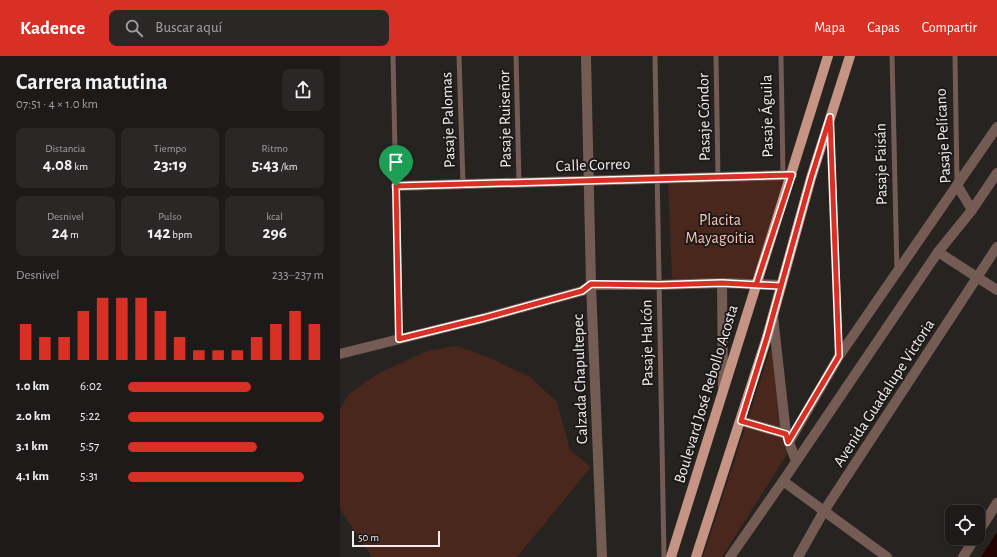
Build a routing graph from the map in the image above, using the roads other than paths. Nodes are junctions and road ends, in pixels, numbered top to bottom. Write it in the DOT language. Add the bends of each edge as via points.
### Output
graph roads {
  1 [pos="393,56"];
  2 [pos="459,56"];
  3 [pos="516,56"];
  4 [pos="586,56"];
  5 [pos="655,56"];
  6 [pos="716,56"];
  7 [pos="780,56"];
  8 [pos="828,56"];
  9 [pos="843,56"];
  10 [pos="850,56"];
  11 [pos="892,56"];
  12 [pos="955,56"];
  13 [pos="830,117"];
  14 [pos="997,126"];
  15 [pos="997,173"];
  16 [pos="787,175"];
  17 [pos="718,177"];
  18 [pos="657,178"];
  19 [pos="589,180"];
  20 [pos="519,182"];
  21 [pos="462,184"];
  22 [pos="957,185"];
  23 [pos="396,186"];
  24 [pos="972,210"];
  25 [pos="997,247"];
  26 [pos="938,252"];
  27 [pos="897,272"];
  28 [pos="977,278"];
  29 [pos="722,283"];
  30 [pos="591,284"];
  31 [pos="659,285"];
  32 [pos="756,285"];
  33 [pos="781,286"];
  34 [pos="997,290"];
  35 [pos="773,316"];
  36 [pos="399,339"];
  37 [pos="340,354"];
  38 [pos="839,356"];
  39 [pos="723,393"];
  40 [pos="741,421"];
  41 [pos="787,438"];
  42 [pos="796,461"];
  43 [pos="782,481"];
  44 [pos="997,503"];
  45 [pos="824,511"];
  46 [pos="985,522"];
  47 [pos="971,545"];
  48 [pos="602,557"];
  49 [pos="664,557"];
  50 [pos="671,557"];
  51 [pos="696,557"];
  52 [pos="730,557"];
  53 [pos="798,557"];
  54 [pos="887,557"];
  55 [pos="963,557"];
  1 -- 23 [label="lane"];
  2 -- 21 [label="lane, Pasaje Palomas"];
  3 -- 20 [label="lane, Pasaje Ruiseñor"];
  4 -- 19 [label="street, Calzada Chapultepec"];
  5 -- 18 [label="lane, Pasaje Halcón"];
  6 -- 17 [label="lane, Pasaje Cóndor"];
  7 -- 16 [label="lane, Pasaje Águila"];
  8 -- 16 [label="main road, Boulevard José Rebollo Acosta"];
  9 -- 13 [label="main road" via="830,99"];
  10 -- 13 [label="main road"];
  11 -- 27 [label="lane, Pasaje Faisán"];
  12 -- 22 [label="lane, Pasaje Pelícano"];
  13 -- 33 [label="main road"];
  13 -- 38 [label="lane"];
  14 -- 22 [label="street"];
  15 -- 24 [label="street"];
  16 -- 17 [label="street, Calle Correo"];
  16 -- 32 [label="main road, Boulevard José Rebollo Acosta"];
  17 -- 18 [label="street, Calle Correo"];
  18 -- 19 [label="street, Calle Correo"];
  18 -- 31 [label="lane, Pasaje Halcón"];
  19 -- 20 [label="street, Calle Correo"];
  19 -- 30 [label="street, Calzada Chapultepec"];
  20 -- 21 [label="street, Calle Correo"];
  21 -- 23 [label="street, Calle Correo"];
  22 -- 24 [label="street, Pasaje Pelícano"];
  22 -- 27 [label="street"];
  23 -- 36 [label="lane"];
  24 -- 26 [label="street"];
  25 -- 28 [label="street, Avenida Guadalupe Victoria"];
  26 -- 28 [label="street"];
  26 -- 42 [label="street"];
  27 -- 38 [label="street"];
  28 -- 34 [label="street"];
  28 -- 45 [label="street, Avenida Guadalupe Victoria"];
  29 -- 31 [label="street"];
  29 -- 32 [label="street"];
  29 -- 39 [label="street"];
  30 -- 31 [label="street"];
  30 -- 36 [label="street" via="582,291"];
  30 -- 48 [label="street, Calzada Chapultepec"];
  31 -- 49 [label="lane, Pasaje Halcón"];
  32 -- 33 [label="street"];
  32 -- 39 [label="main road, Boulevard José Rebollo Acosta"];
  33 -- 35 [label="main road"];
  35 -- 40 [label="main road"];
  35 -- 41 [label="street"];
  36 -- 37 [label="street"];
  38 -- 41 [label="street"];
  39 -- 50 [label="main road, Boulevard José Rebollo Acosta"];
  40 -- 41 [label="street"];
  40 -- 51 [label="main road"];
  41 -- 42 [label="street"];
  42 -- 43 [label="street"];
  43 -- 45 [label="street"];
  43 -- 52 [label="street"];
  44 -- 46 [label="street"];
  45 -- 53 [label="street, Avenida Guadalupe Victoria"];
  45 -- 54 [label="street"];
  47 -- 55 [label="street"];
}
